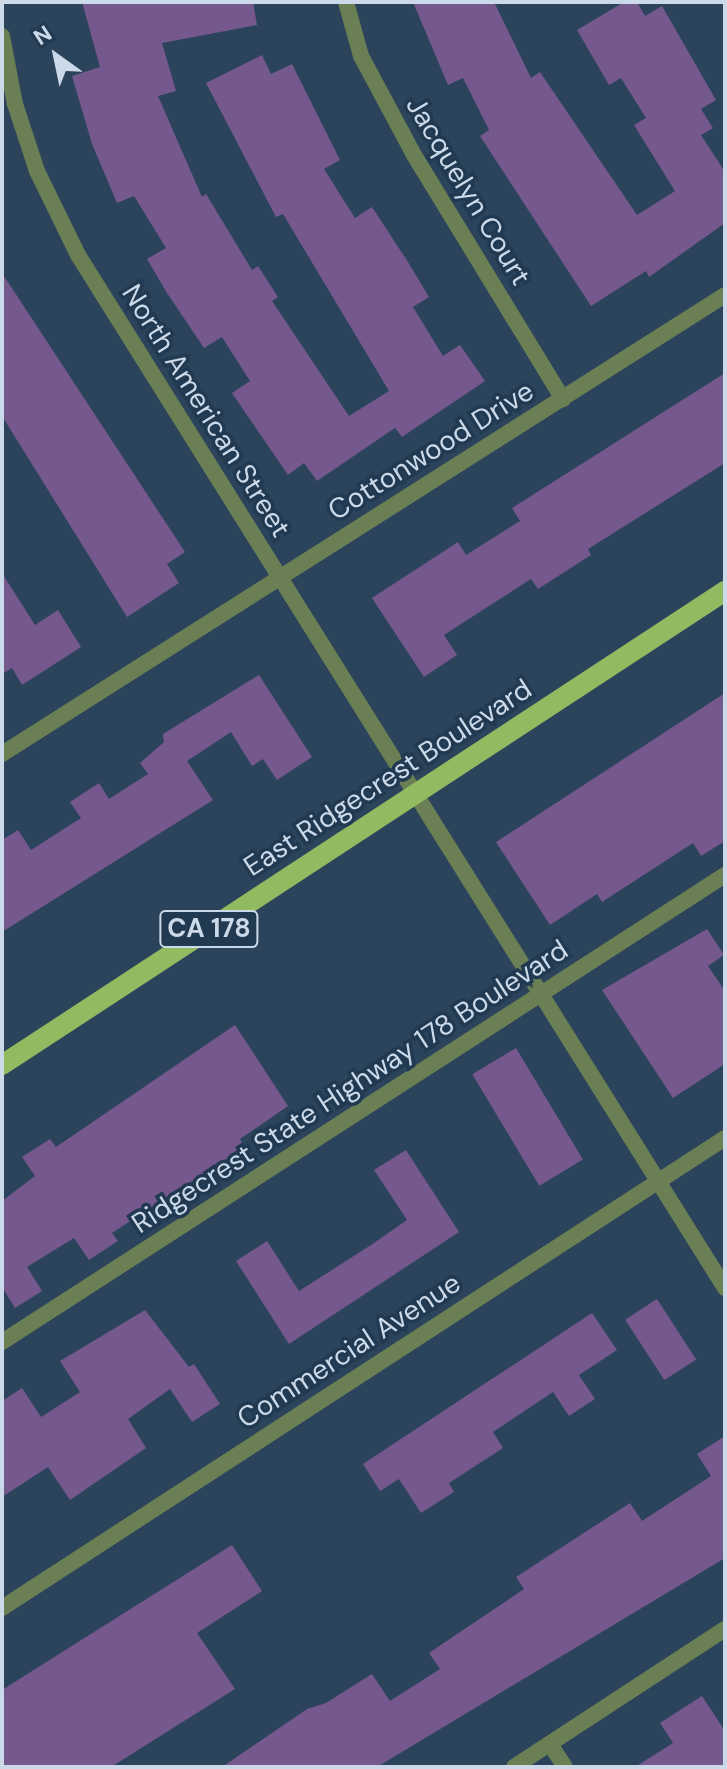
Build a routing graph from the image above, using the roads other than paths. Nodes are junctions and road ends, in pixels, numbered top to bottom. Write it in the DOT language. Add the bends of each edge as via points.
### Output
graph roads {
  1 [pos="346,2"];
  2 [pos="2,36"];
  3 [pos="725,295"];
  4 [pos="563,399"];
  5 [pos="279,576"];
  6 [pos="725,591"];
  7 [pos="2,754"];
  8 [pos="416,792"];
  9 [pos="725,875"];
  10 [pos="544,993"];
  11 [pos="2,1065"];
  12 [pos="725,1138"];
  13 [pos="657,1181"];
  14 [pos="725,1288"];
  15 [pos="2,1342"];
  16 [pos="2,1608"];
  17 [pos="725,1629"];
  18 [pos="550,1744"];
  19 [pos="514,1767"];
  20 [pos="565,1767"];
  1 -- 4 [label="street, Jacquelyn Court" via="361,56 414,155"];
  2 -- 5 [label="street, North American Street" via="15,104 37,171 78,255"];
  3 -- 4 [label="street, Cottonwood Drive"];
  4 -- 5 [label="street, Cottonwood Drive"];
  5 -- 7 [label="street, Cottonwood Drive"];
  5 -- 8 [label="street, North American Street"];
  6 -- 8 [label="main road, East Ridgecrest Boulevard / CA 178"];
  8 -- 10 [label="street, North American Street"];
  8 -- 11 [label="main road, East Ridgecrest Boulevard / CA 178"];
  9 -- 10 [label="street, Ridgecrest State Highway 178 Boulevard"];
  10 -- 13 [label="street, North American Street"];
  10 -- 15 [label="street, Ridgecrest State Highway 178 Boulevard"];
  12 -- 13 [label="street, Commercial Avenue"];
  13 -- 14 [label="street, North American Street"];
  13 -- 16 [label="street, Commercial Avenue"];
  17 -- 18 [label="street"];
  18 -- 19 [label="street"];
  18 -- 20 [label="street"];
}
